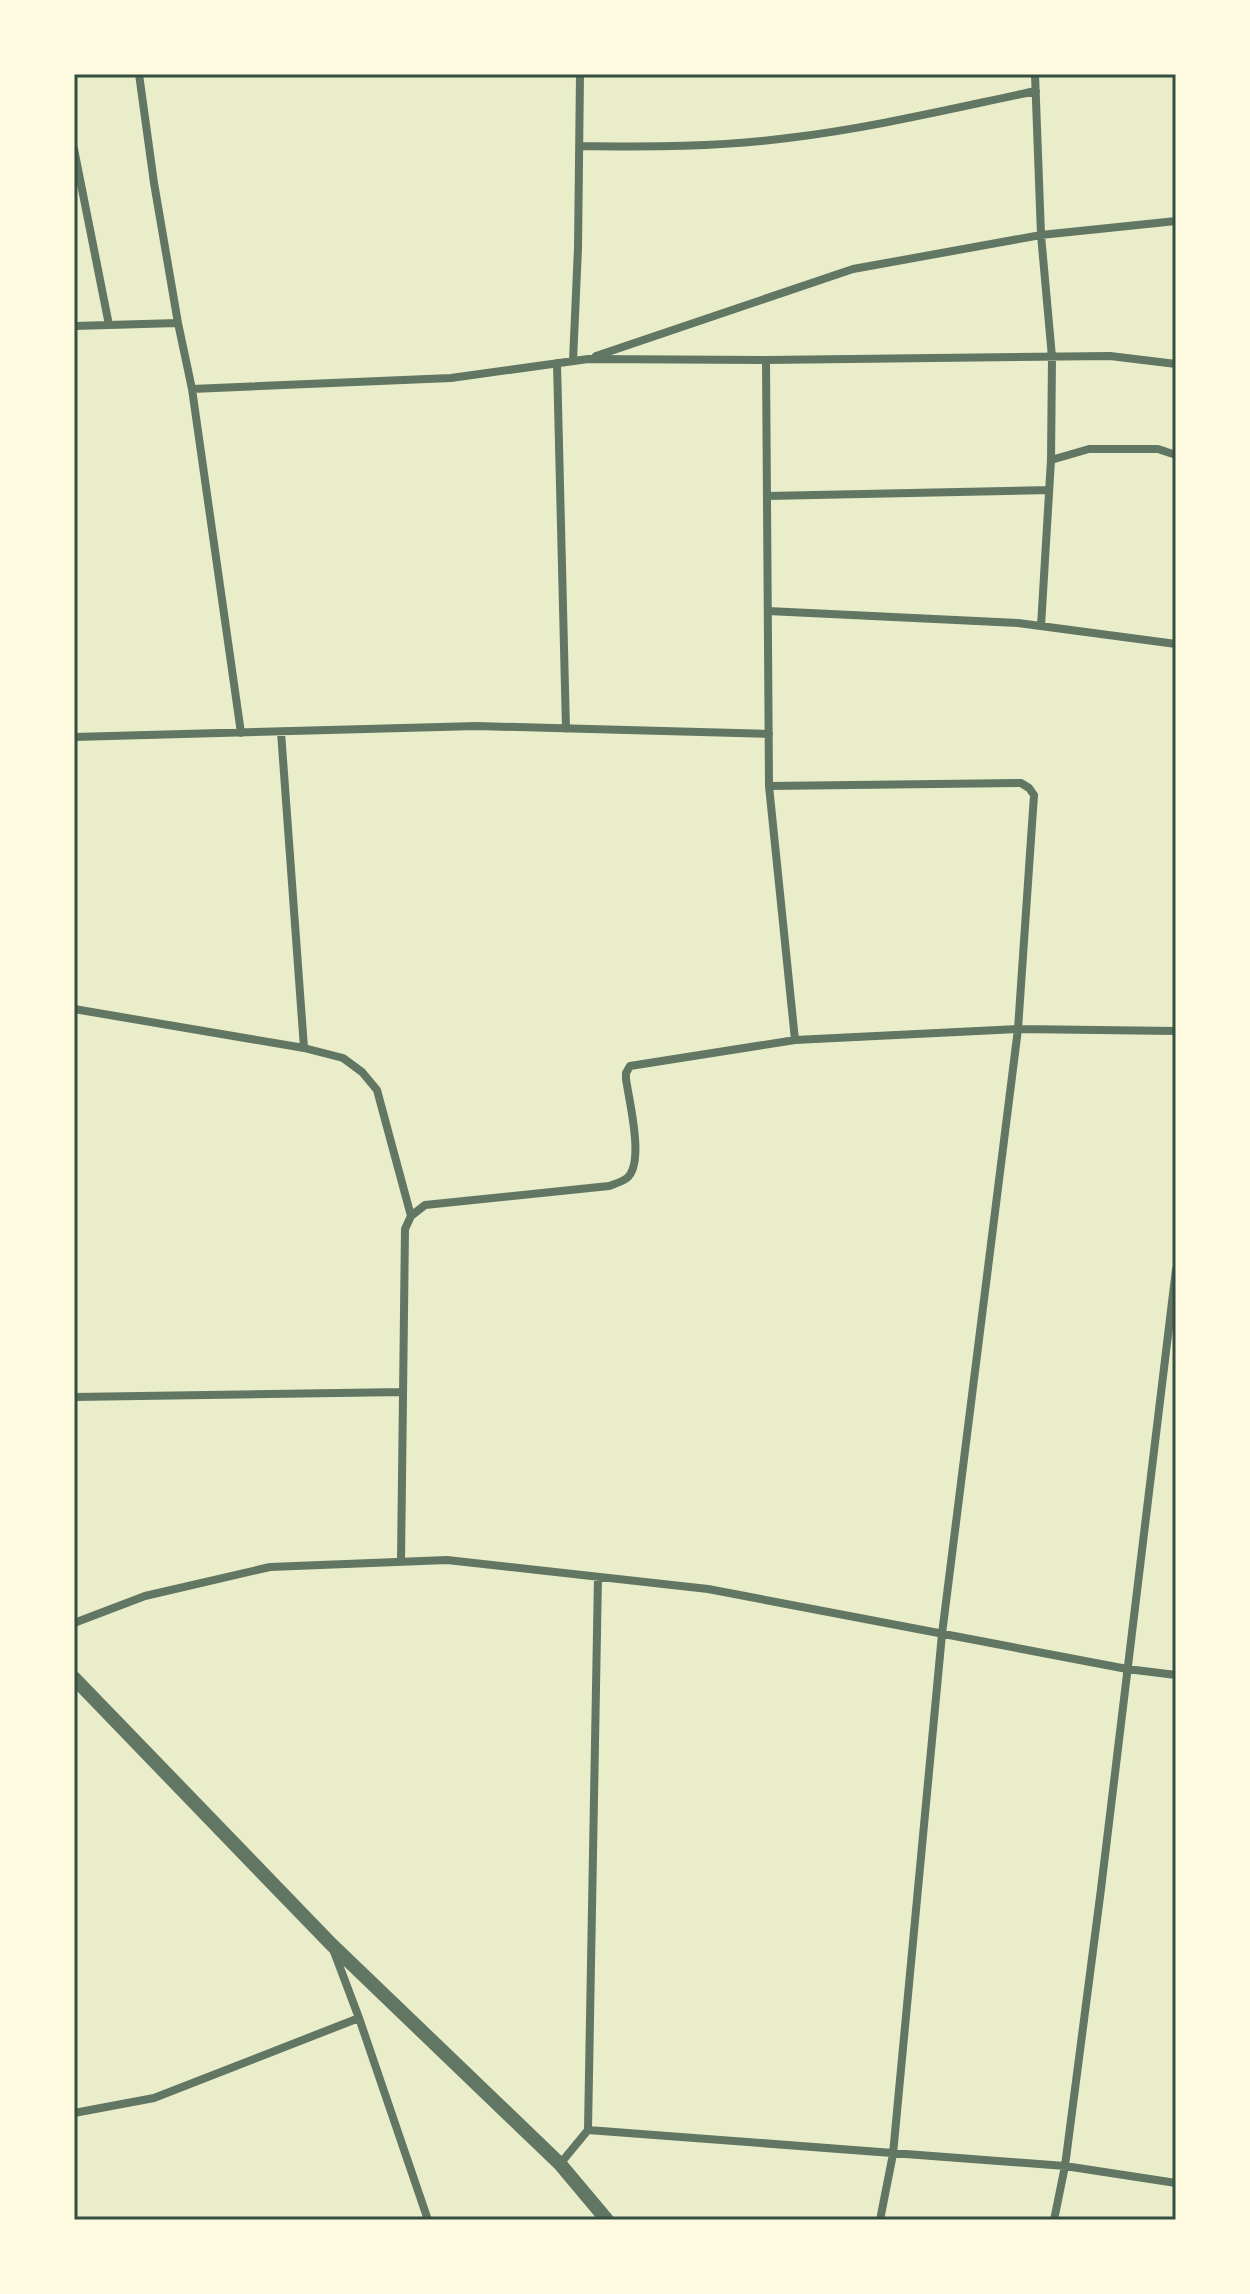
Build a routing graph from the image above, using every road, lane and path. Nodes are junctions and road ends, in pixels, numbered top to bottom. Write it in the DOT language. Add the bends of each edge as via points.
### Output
graph roads {
  1 [pos="139,74"];
  2 [pos="580,74"];
  3 [pos="1035,74"];
  4 [pos="1036,91"];
  5 [pos="580,146"];
  6 [pos="74,149"];
  7 [pos="1175,221"];
  8 [pos="1041,235"];
  9 [pos="178,323"];
  10 [pos="109,325"];
  11 [pos="74,326"];
  12 [pos="1052,357"];
  13 [pos="588,359"];
  14 [pos="766,360"];
  15 [pos="573,361"];
  16 [pos="557,363"];
  17 [pos="1176,364"];
  18 [pos="192,389"];
  19 [pos="1176,455"];
  20 [pos="1051,460"];
  21 [pos="1049,490"];
  22 [pos="767,496"];
  23 [pos="768,611"];
  24 [pos="1041,626"];
  25 [pos="1176,644"];
  26 [pos="566,729"];
  27 [pos="281,732"];
  28 [pos="241,733"];
  29 [pos="769,734"];
  30 [pos="74,737"];
  31 [pos="769,786"];
  32 [pos="74,1009"];
  33 [pos="1018,1029"];
  34 [pos="1176,1031"];
  35 [pos="795,1040"];
  36 [pos="304,1048"];
  37 [pos="411,1216"];
  38 [pos="1176,1269"];
  39 [pos="403,1392"];
  40 [pos="74,1397"];
  41 [pos="401,1562"];
  42 [pos="598,1577"];
  43 [pos="74,1623"];
  44 [pos="942,1634"];
  45 [pos="1127,1669"];
  46 [pos="1176,1675"];
  47 [pos="74,1678"];
  48 [pos="331,1944"];
  49 [pos="359,2018"];
  50 [pos="74,2113"];
  51 [pos="588,2130"];
  52 [pos="893,2154"];
  53 [pos="560,2164"];
  54 [pos="1065,2166"];
  55 [pos="1176,2183"];
  56 [pos="428,2220"];
  57 [pos="607,2220"];
  58 [pos="880,2220"];
  59 [pos="1054,2220"];
  1 -- 9 [label="street"];
  2 -- 5 [label="street"];
  3 -- 4 [label="street"];
  4 -- 5 [label="street" via="788,138 664,148"];
  4 -- 8 [label="street"];
  5 -- 15 [label="street"];
  6 -- 10 [label="street"];
  7 -- 8 [label="street"];
  8 -- 12 [label="street"];
  8 -- 13 [label="street" via="853,269"];
  9 -- 10 [label="street"];
  9 -- 18 [label="street"];
  10 -- 11 [label="street"];
  12 -- 14 [label="street"];
  12 -- 17 [label="street" via="1110,356"];
  12 -- 20 [label="street"];
  13 -- 14 [label="street"];
  13 -- 15 [label="street"];
  14 -- 22 [label="street"];
  15 -- 16 [label="street"];
  16 -- 18 [label="street" via="451,378"];
  16 -- 26 [label="street"];
  18 -- 28 [label="street"];
  19 -- 20 [label="street" via="1158,449 1089,449"];
  20 -- 21 [label="street"];
  21 -- 22 [label="street"];
  21 -- 24 [label="street"];
  22 -- 23 [label="street"];
  23 -- 24 [label="street"];
  23 -- 29 [label="street"];
  24 -- 25 [label="street"];
  26 -- 27 [label="street"];
  26 -- 29 [label="street"];
  27 -- 28 [label="street"];
  27 -- 36 [label="street"];
  28 -- 30 [label="street"];
  29 -- 31 [label="street"];
  31 -- 33 [label="street" via="1021,783 1029,788 1034,795"];
  31 -- 35 [label="street"];
  32 -- 36 [label="street"];
  33 -- 34 [label="street"];
  33 -- 35 [label="street"];
  33 -- 44 [label="street"];
  35 -- 37 [label="street" via="630,1066 626,1079 636,1147 634,1168 626,1179 609,1186 425,1205"];
  36 -- 37 [label="street" via="343,1058 377,1090"];
  37 -- 39 [label="street" via="405,1229"];
  38 -- 45 [label="street"];
  39 -- 40 [label="street"];
  39 -- 41 [label="street"];
  41 -- 42 [label="street" via="447,1560"];
  41 -- 43 [label="street" via="270,1567 145,1596"];
  42 -- 44 [label="street" via="708,1589"];
  42 -- 51 [label="street"];
  44 -- 45 [label="street"];
  44 -- 52 [label="street"];
  45 -- 46 [label="street"];
  45 -- 54 [label="street"];
  47 -- 48 [label="street"];
  48 -- 49 [label="street"];
  48 -- 53 [label="street"];
  49 -- 50 [label="street" via="154,2098"];
  49 -- 56 [label="street"];
  51 -- 52 [label="street"];
  51 -- 53 [label="street"];
  52 -- 54 [label="street"];
  52 -- 58 [label="street"];
  53 -- 57 [label="street"];
  54 -- 55 [label="street"];
  54 -- 59 [label="street"];
}
